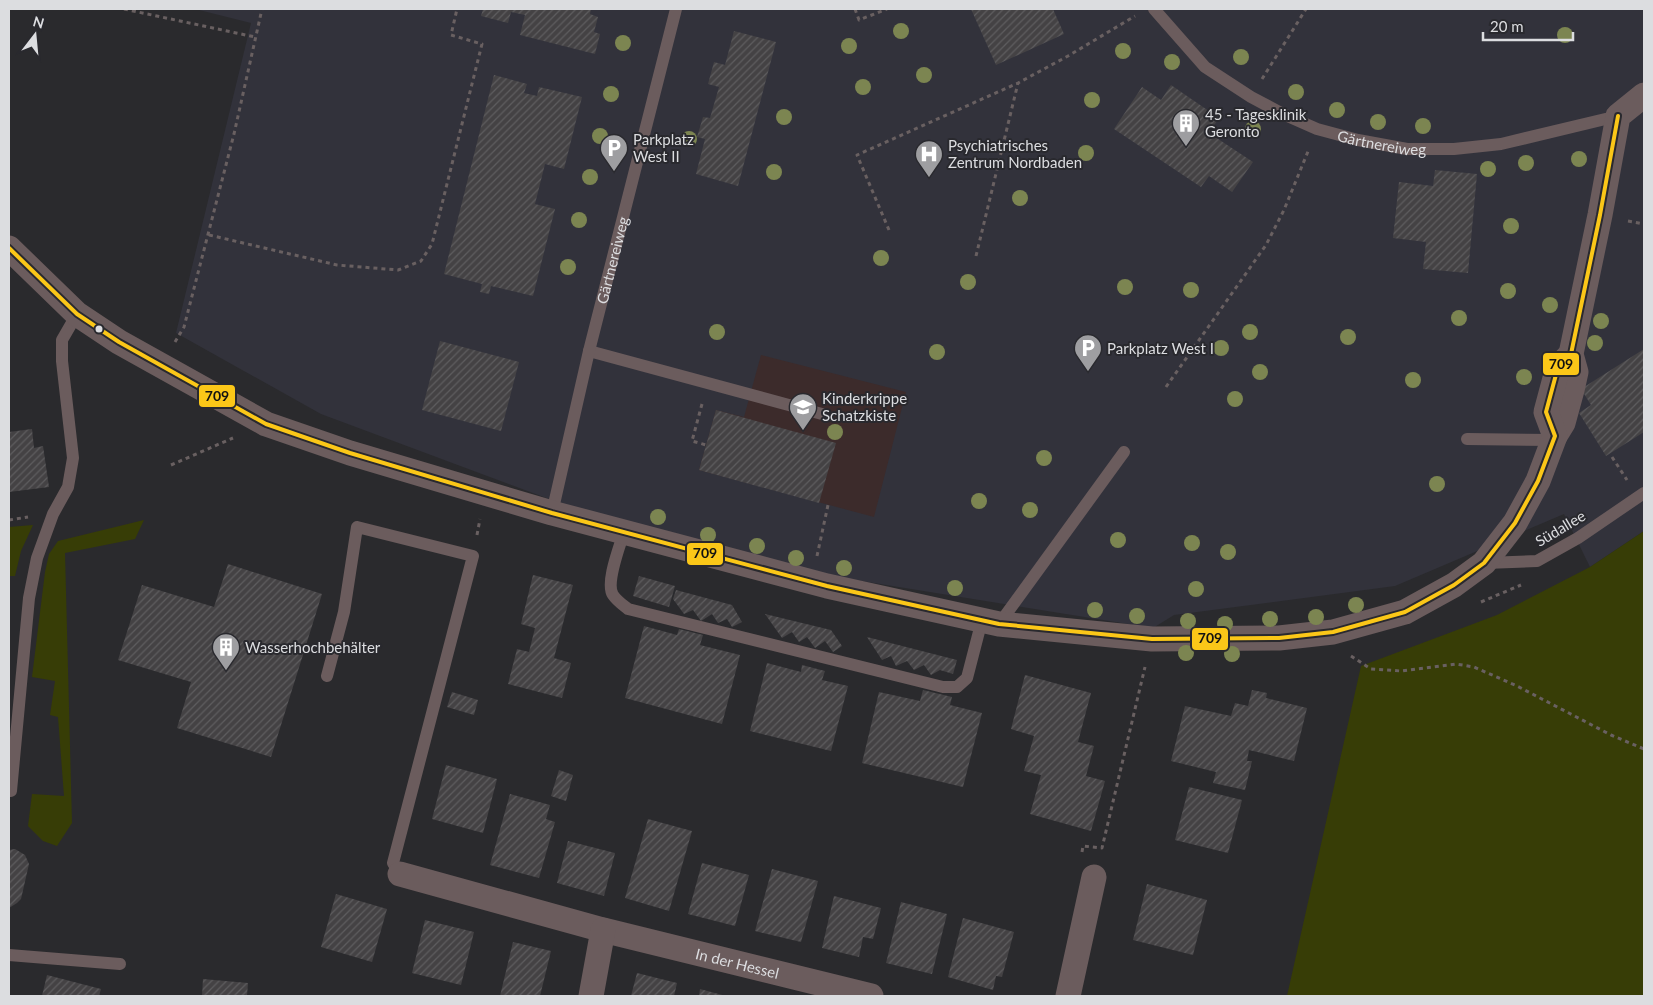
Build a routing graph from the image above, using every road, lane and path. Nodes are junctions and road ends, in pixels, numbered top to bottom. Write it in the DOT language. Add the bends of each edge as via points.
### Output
graph roads {
  1 [pos="124,9"];
  2 [pos="262,9"];
  3 [pos="457,9"];
  4 [pos="676,9"];
  5 [pos="855,9"];
  6 [pos="887,9"];
  7 [pos="1154,9"];
  8 [pos="1306,9"];
  9 [pos="1138,14"];
  10 [pos="255,37"];
  11 [pos="1018,83"];
  12 [pos="1644,95"];
  13 [pos="1251,97"];
  14 [pos="1618,116"];
  15 [pos="1317,130"];
  16 [pos="889,230"];
  17 [pos="208,235"];
  18 [pos="9,248"];
  19 [pos="976,256"];
  20 [pos="77,314"];
  21 [pos="588,351"];
  22 [pos="157,363"];
  23 [pos="708,384"];
  24 [pos="1166,387"];
  25 [pos="822,414"];
  26 [pos="266,424"];
  27 [pos="1554,438"];
  28 [pos="1467,439"];
  29 [pos="706,444"];
  30 [pos="1124,452"];
  31 [pos="1612,457"];
  32 [pos="171,465"];
  33 [pos="1625,477"];
  34 [pos="485,493"];
  35 [pos="1644,493"];
  36 [pos="828,505"];
  37 [pos="552,513"];
  38 [pos="624,532"];
  39 [pos="473,556"];
  40 [pos="1484,563"];
  41 [pos="811,582"];
  42 [pos="991,622"];
  43 [pos="1333,632"];
  44 [pos="1152,639"];
  45 [pos="327,676"];
  46 [pos="1644,749"];
  47 [pos="11,791"];
  48 [pos="400,874"];
  49 [pos="1094,877"];
  50 [pos="603,930"];
  51 [pos="9,955"];
  52 [pos="120,964"];
  53 [pos="590,996"];
  54 [pos="871,996"];
  55 [pos="1068,996"];
  1 -- 10 [label="path"];
  2 -- 10 [label="path"];
  3 -- 17 [label="path" via="451,35 482,44 432,244 421,261 398,270 336,265"];
  4 -- 21 [label="lane, Gärtnereiweg"];
  5 -- 6 [label="path" via="859,20"];
  7 -- 13 [label="lane, Gärtnereiweg" via="1205,66"];
  8 -- 13 [label="path"];
  9 -- 11 [label="path"];
  10 -- 17 [label="path"];
  11 -- 16 [label="path" via="857,155"];
  11 -- 19 [label="path"];
  12 -- 14 [label="street, Gärtnereiweg"];
  13 -- 15 [label="lane, Gärtnereiweg"];
  14 -- 15 [label="lane, Gärtnereiweg" via="1501,144 1454,149 1406,149"];
  14 -- 27 [label="street" via="1571,354 1576,372 1562,423"];
  15 -- 24 [label="path" via="1266,245"];
  17 -- 22 [label="path" via="184,331"];
  18 -- 20 [label="street"];
  20 -- 22 [label="street"];
  20 -- 47 [label="lane" via="62,340 73,458 68,487 53,514 37,558 29,598"];
  21 -- 23 [label="lane"];
  21 -- 37 [label="lane, Gärtnereiweg"];
  22 -- 26 [label="street"];
  23 -- 25 [label="lane"];
  23 -- 29 [label="path" via="692,441"];
  26 -- 32 [label="path"];
  26 -- 34 [label="street"];
  27 -- 28 [label="lane"];
  27 -- 40 [label="street" via="1538,481 1515,524"];
  30 -- 42 [label="lane"];
  31 -- 33 [label="path"];
  34 -- 37 [label="street"];
  34 -- 39 [label="path"];
  35 -- 40 [label="lane, Südallee" via="1578,538 1537,561"];
  36 -- 41 [label="path"];
  37 -- 38 [label="street"];
  38 -- 41 [label="street"];
  38 -- 42 [label="lane" via="610,590 628,609 876,671 943,687 957,687 967,678"];
  39 -- 45 [label="lane" via="357,527 344,612"];
  39 -- 48 [label="lane" via="392,863"];
  40 -- 43 [label="street" via="1454,585 1405,612"];
  41 -- 42 [label="street"];
  42 -- 44 [label="street"];
  43 -- 44 [label="street" via="1279,638"];
  43 -- 46 [label="path" via="1352,657 1372,669 1401,671 1456,664 1474,667"];
  44 -- 49 [label="path" via="1102,848 1083,846 1079,865"];
  48 -- 50 [label="street, In der Hessel"];
  49 -- 55 [label="street"];
  50 -- 53 [label="street"];
  50 -- 54 [label="street, In der Hessel"];
  51 -- 52 [label="lane"];
}
